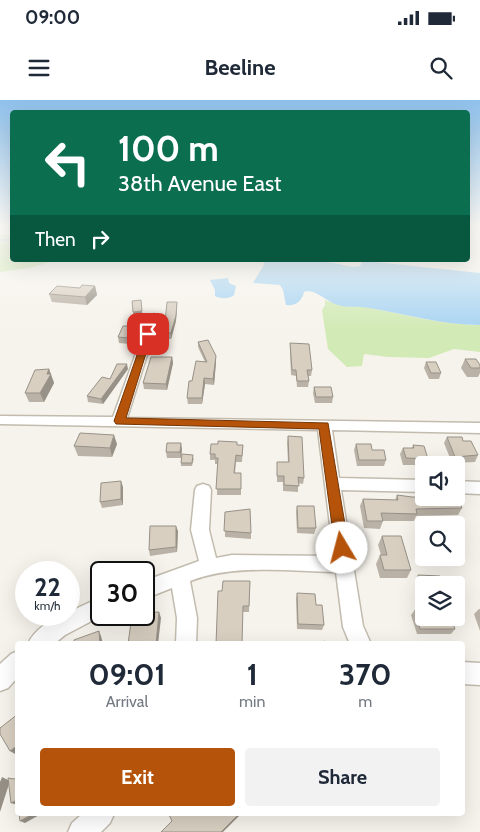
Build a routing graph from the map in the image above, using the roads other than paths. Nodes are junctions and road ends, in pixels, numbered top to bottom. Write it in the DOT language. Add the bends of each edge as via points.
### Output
graph roads {
  1 [pos="154,316"];
  2 [pos="0,420"];
  3 [pos="119,421"];
  4 [pos="324,425"];
  5 [pos="480,428"];
  6 [pos="333,484"];
  7 [pos="415,486"];
  8 [pos="465,487"];
  9 [pos="480,488"];
  10 [pos="203,490"];
  11 [pos="344,564"];
  12 [pos="208,567"];
  13 [pos="180,576"];
  14 [pos="155,586"];
  15 [pos="90,612"];
  16 [pos="42,641"];
  17 [pos="186,641"];
  18 [pos="360,641"];
  19 [pos="15,664"];
  20 [pos="465,673"];
  21 [pos="480,674"];
  22 [pos="0,680"];
  23 [pos="99,816"];
  24 [pos="81,832"];
  1 -- 3 [label="street"];
  2 -- 3 [label="street"];
  3 -- 4 [label="street"];
  4 -- 5 [label="street"];
  4 -- 6 [label="street"];
  6 -- 7 [label="street"];
  6 -- 11 [label="street"];
  8 -- 9 [label="street"];
  10 -- 12 [label="street" via="200,530"];
  11 -- 12 [label="street" via="257,562"];
  11 -- 18 [label="street" via="353,627"];
  12 -- 13 [label="street"];
  13 -- 14 [label="street"];
  13 -- 17 [label="street" via="186,610"];
  15 -- 16 [label="street" via="58,628"];
  19 -- 22 [label="street"];
  20 -- 21 [label="street"];
  23 -- 24 [label="street"];
}
